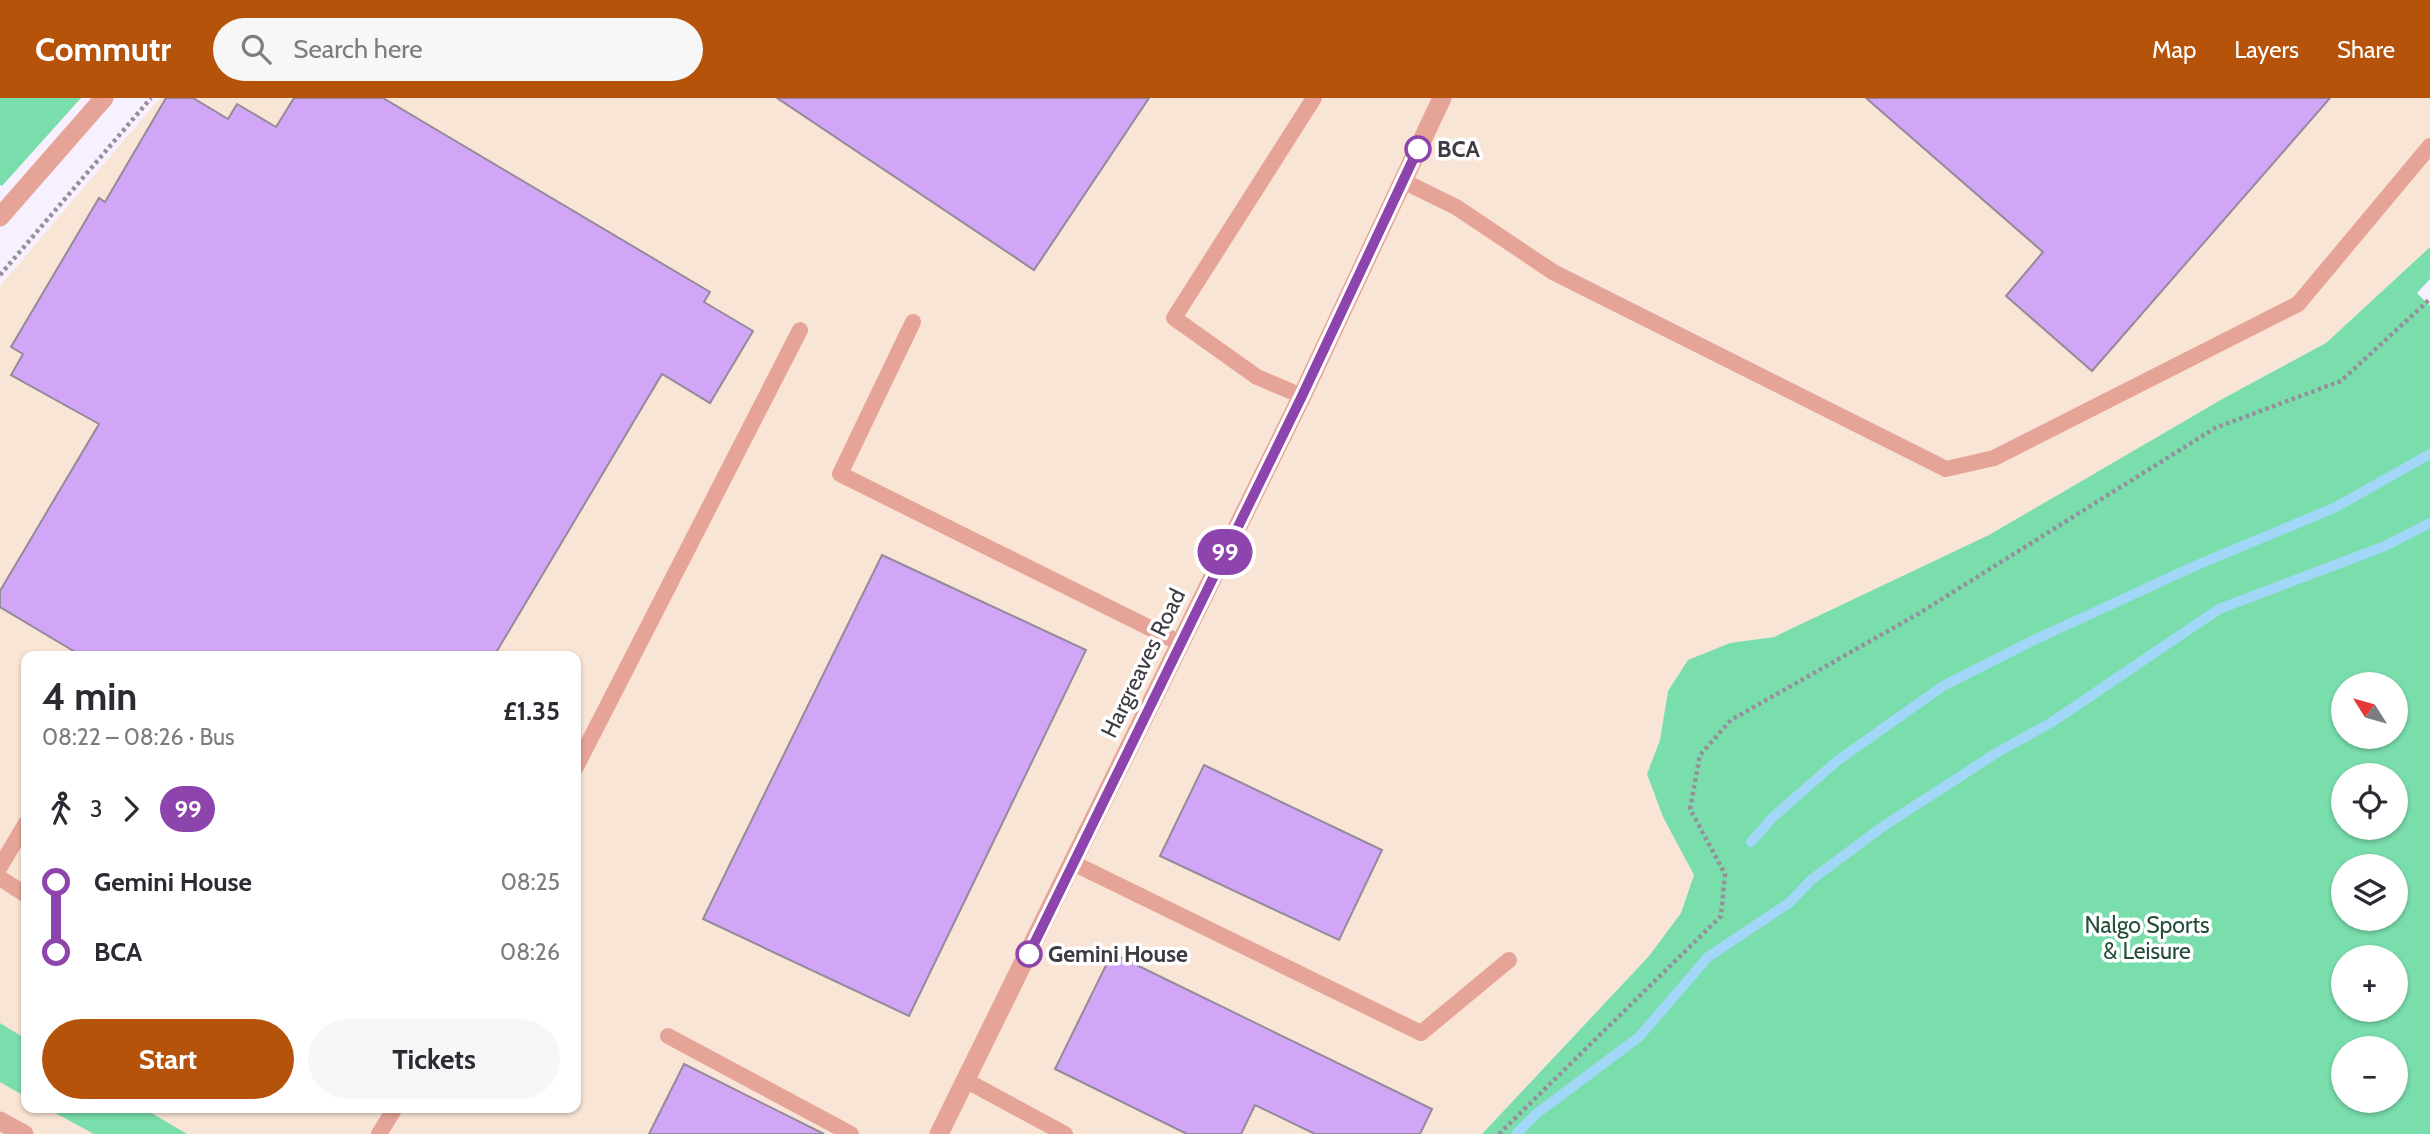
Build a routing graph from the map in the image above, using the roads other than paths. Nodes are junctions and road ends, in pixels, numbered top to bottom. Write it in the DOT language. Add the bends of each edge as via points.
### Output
graph roads {
  1 [pos="104,98"];
  2 [pos="1314,98"];
  3 [pos="1442,98"];
  4 [pos="2430,146"];
  5 [pos="1403,181"];
  6 [pos="0,217"];
  7 [pos="913,322"];
  8 [pos="800,330"];
  9 [pos="1302,396"];
  10 [pos="1180,643"];
  11 [pos="581,757"];
  12 [pos="21,831"];
  13 [pos="1073,863"];
  14 [pos="0,867"];
  15 [pos="0,878"];
  16 [pos="21,892"];
  17 [pos="1509,960"];
  18 [pos="668,1035"];
  19 [pos="967,1081"];
  20 [pos="392,1113"];
  21 [pos="0,1121"];
  22 [pos="24,1134"];
  23 [pos="380,1134"];
  24 [pos="851,1134"];
  25 [pos="939,1134"];
  26 [pos="1065,1134"];
  1 -- 6 [label="street"];
  2 -- 9 [label="lane" via="1174,318 1257,377"];
  3 -- 5 [label="street, Hargreaves Road"];
  4 -- 5 [label="lane" via="2298,304 1994,458 1946,469 1553,272 1455,207"];
  5 -- 9 [label="street, Hargreaves Road"];
  7 -- 10 [label="lane" via="840,474"];
  8 -- 11 [label="lane"];
  9 -- 10 [label="street, Hargreaves Road"];
  10 -- 13 [label="street, Hargreaves Road"];
  12 -- 14 [label="lane"];
  13 -- 17 [label="lane" via="1421,1033"];
  13 -- 19 [label="street, Hargreaves Road"];
  15 -- 16 [label="lane"];
  18 -- 24 [label="lane"];
  19 -- 25 [label="street, Hargreaves Road"];
  19 -- 26 [label="lane"];
  20 -- 23 [label="lane"];
  21 -- 22 [label="street"];
}
